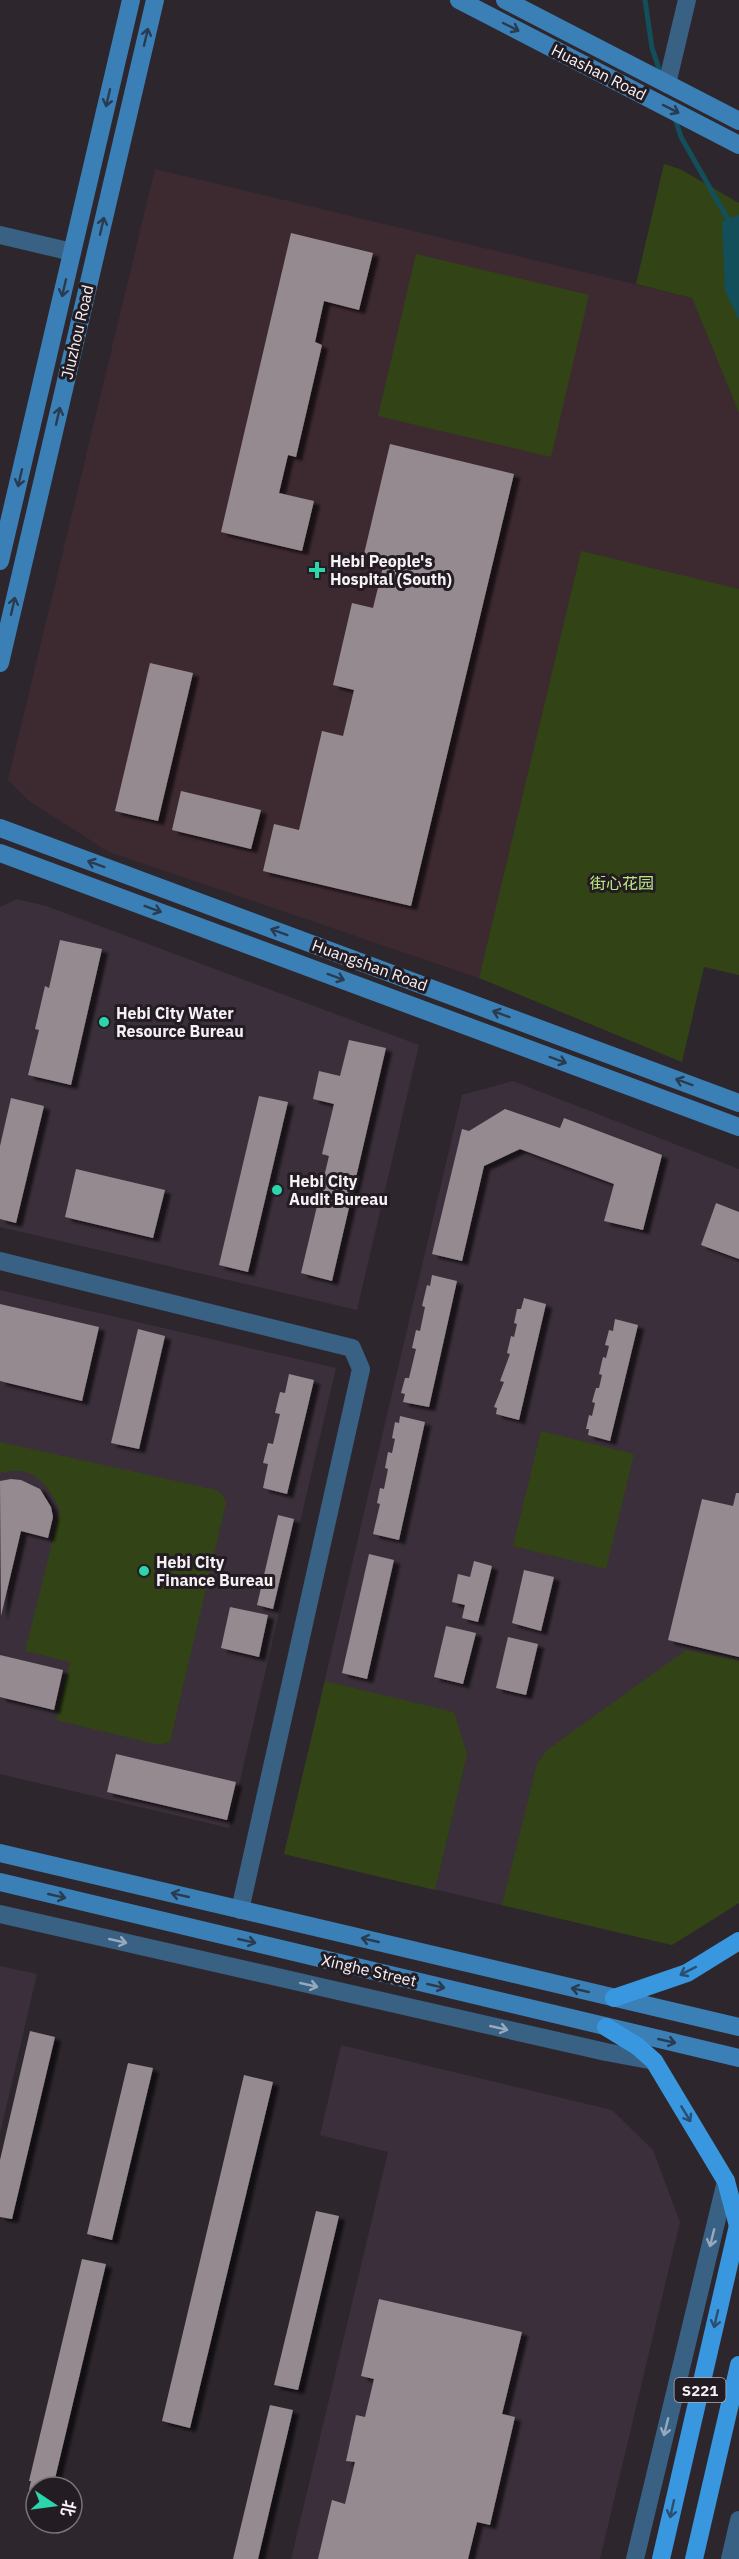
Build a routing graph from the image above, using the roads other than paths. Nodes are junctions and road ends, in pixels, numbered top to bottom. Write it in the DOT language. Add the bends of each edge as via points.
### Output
graph roads {
  1 [pos="131,0"];
  2 [pos="155,0"];
  3 [pos="459,0"];
  4 [pos="505,0"];
  5 [pos="687,0"];
  6 [pos="668,84"];
  7 [pos="734,118"];
  8 [pos="739,145"];
  9 [pos="0,235"];
  10 [pos="72,252"];
  11 [pos="0,561"];
  12 [pos="0,663"];
  13 [pos="0,828"];
  14 [pos="0,853"];
  15 [pos="739,1103"];
  16 [pos="739,1127"];
  17 [pos="0,1261"];
  18 [pos="0,1853"];
  19 [pos="0,1882"];
  20 [pos="240,1910"];
  21 [pos="0,1914"];
  22 [pos="739,1941"];
  23 [pos="614,1998"];
  24 [pos="606,2026"];
  25 [pos="739,2027"];
  26 [pos="739,2058"];
  27 [pos="654,2061"];
  28 [pos="726,2181"];
  29 [pos="738,2223"];
  30 [pos="739,2365"];
  31 [pos="739,2520"];
  32 [pos="635,2559"];
  33 [pos="661,2559"];
  34 [pos="694,2559"];
  35 [pos="730,2559"];
  1 -- 10 [label="street, Jiuzhou Road, one-way"];
  12 -- 2 [label="street, Jiuzhou Road, one-way"];
  3 -- 8 [label="street, Huashan Road, one-way"];
  4 -- 6 [label="street, Huashan Road"];
  5 -- 6 [label="street"];
  6 -- 7 [label="street, Huashan Road"];
  9 -- 10 [label="street"];
  10 -- 11 [label="street, Jiuzhou Road, one-way"];
  15 -- 13 [label="street, Huangshan Road, one-way"];
  14 -- 16 [label="street, Huangshan Road, one-way"];
  17 -- 20 [label="street" via="352,1348 358,1358 361,1369"];
  20 -- 18 [label="street, Xinghe Street, one-way"];
  19 -- 24 [label="street, Xinghe Street, one-way"];
  23 -- 20 [label="street, Xinghe Street, one-way"];
  21 -- 27 [label="street, one-way"];
  22 -- 23 [label="main road, one-way" via="687,1972"];
  23 -- 25 [label="street, Xinghe Street"];
  24 -- 26 [label="street, Xinghe Street, one-way"];
  24 -- 27 [label="main road"];
  27 -- 28 [label="main road, one-way"];
  28 -- 29 [label="main road"];
  28 -- 32 [label="street, one-way"];
  29 -- 33 [label="main road, S221, one-way"];
  30 -- 34 [label="main road, S221"];
  31 -- 35 [label="street"];
}
